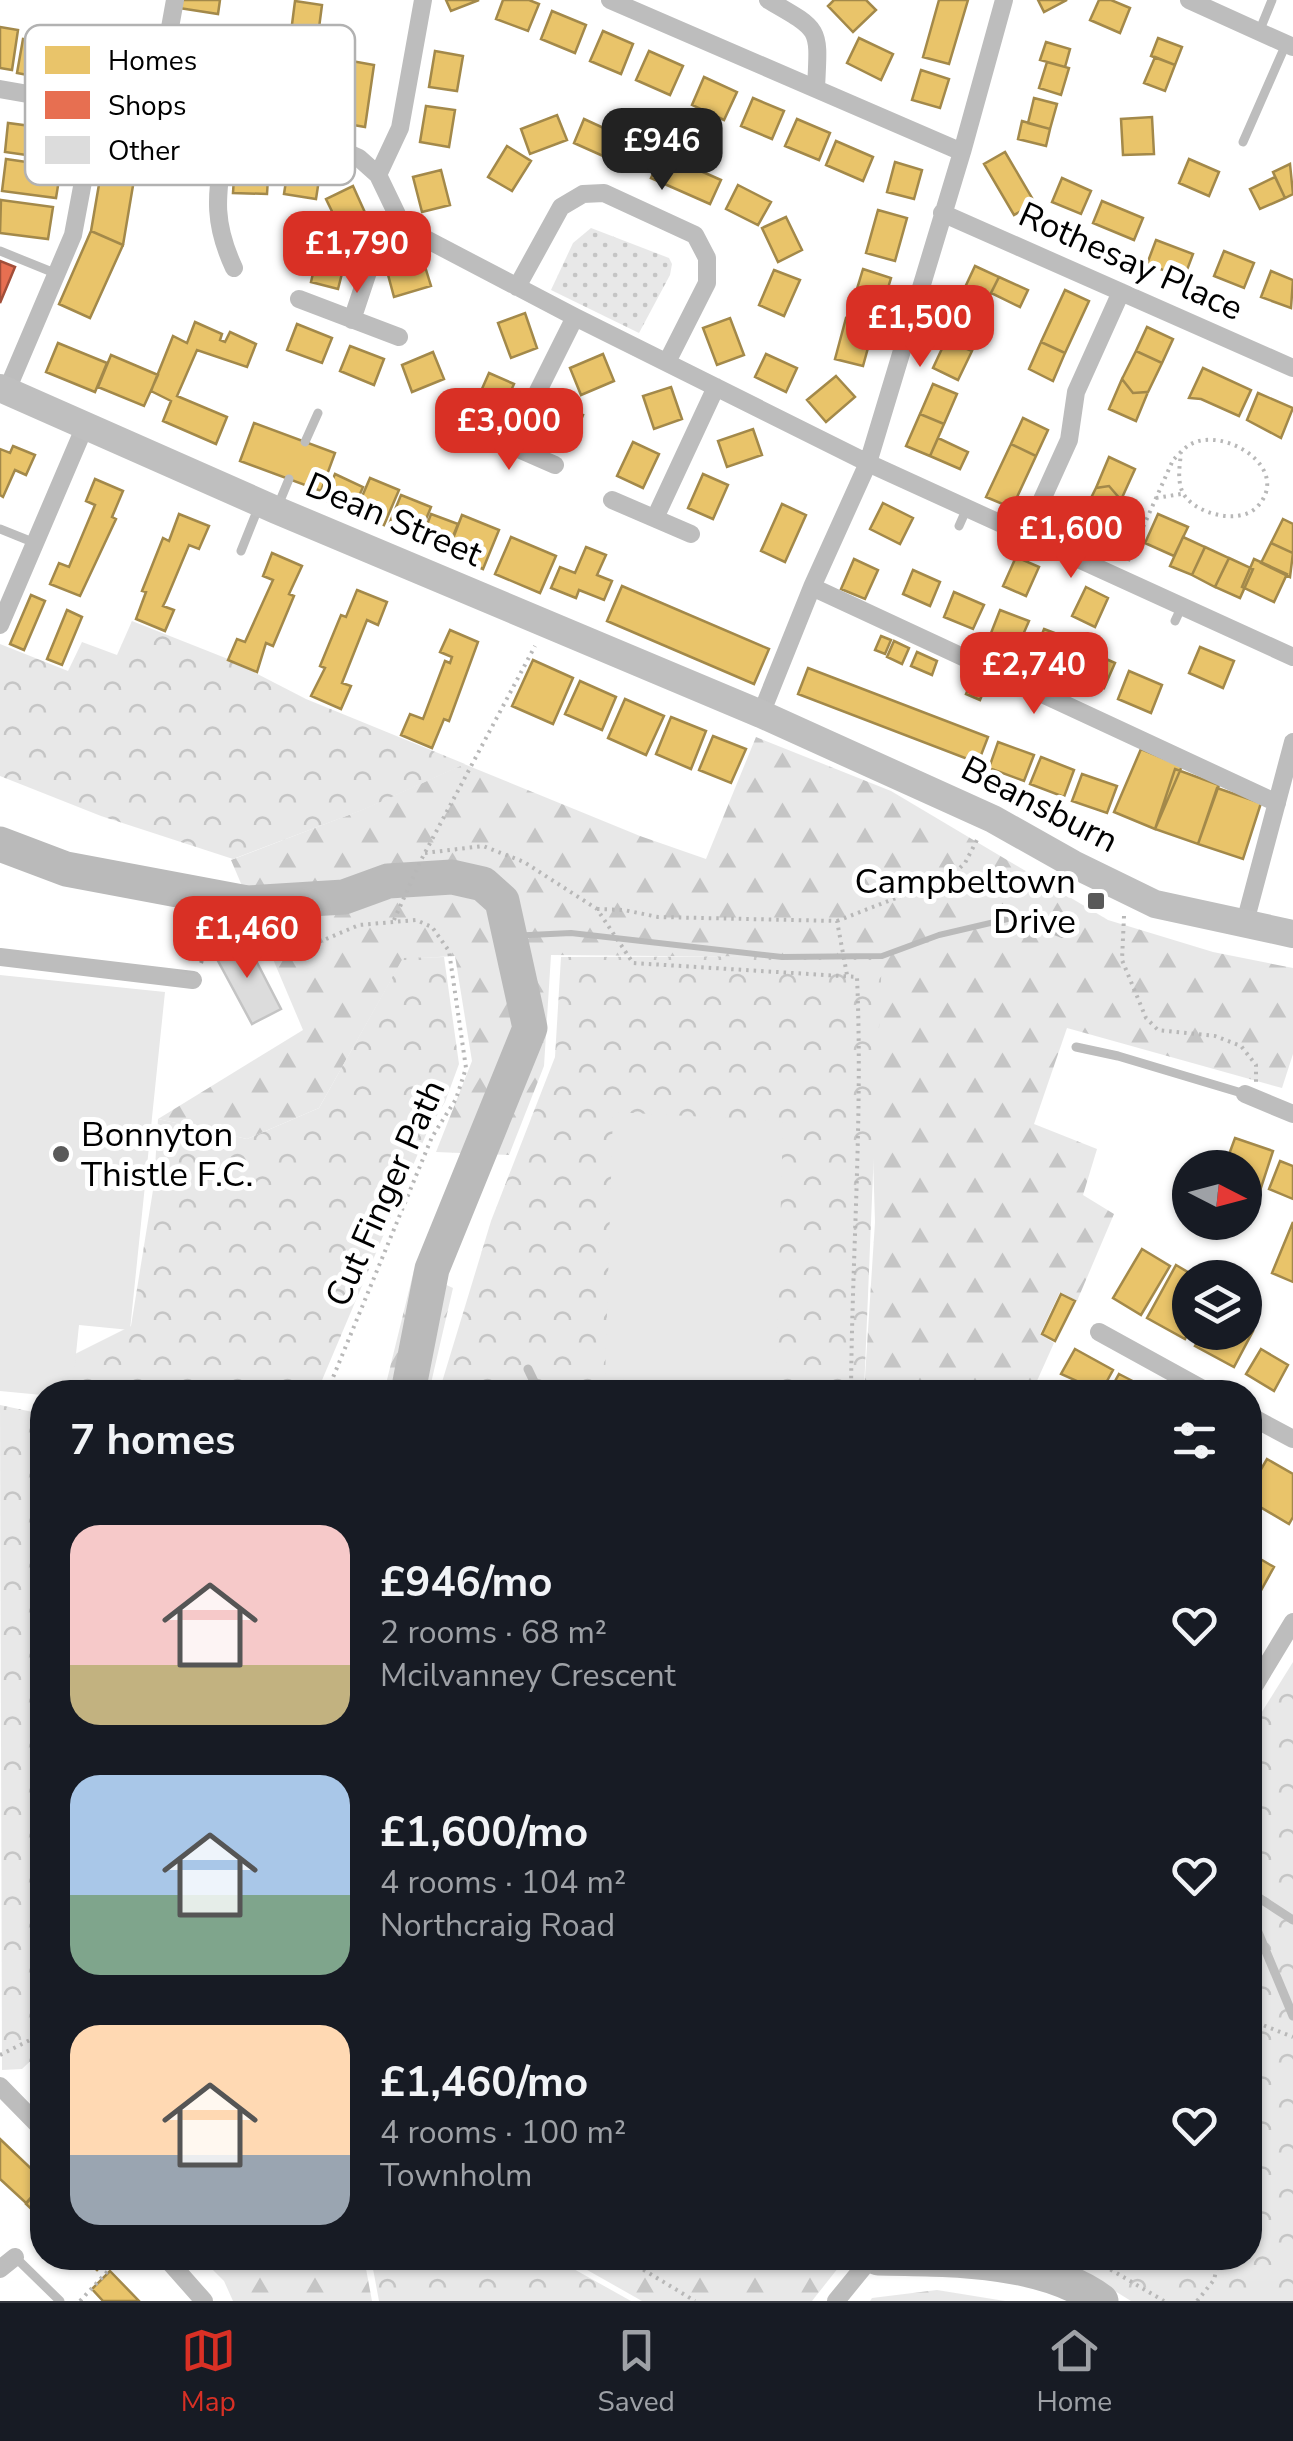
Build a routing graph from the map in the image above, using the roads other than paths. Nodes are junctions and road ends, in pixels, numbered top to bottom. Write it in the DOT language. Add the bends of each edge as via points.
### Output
graph roads {
  1 [pos="174,0"];
  2 [pos="423,0"];
  3 [pos="610,0"];
  4 [pos="768,0"];
  5 [pos="1004,0"];
  6 [pos="1272,0"];
  7 [pos="1199,2"];
  8 [pos="170,25"];
  9 [pos="1259,32"];
  10 [pos="1290,46"];
  11 [pos="816,88"];
  12 [pos="0,89"];
  13 [pos="25,94"];
  14 [pos="1243,142"];
  15 [pos="962,152"];
  16 [pos="355,156"];
  17 [pos="378,175"];
  18 [pos="82,185"];
  19 [pos="219,185"];
  20 [pos="942,213"];
  21 [pos="404,226"];
  22 [pos="0,251"];
  23 [pos="234,268"];
  24 [pos="57,274"];
  25 [pos="517,287"];
  26 [pos="1121,292"];
  27 [pos="299,299"];
  28 [pos="575,317"];
  29 [pos="352,320"];
  30 [pos="399,337"];
  31 [pos="668,362"];
  32 [pos="1293,368"];
  33 [pos="716,387"];
  34 [pos="3,389"];
  35 [pos="318,414"];
  36 [pos="86,426"];
  37 [pos="484,434"];
  38 [pos="305,442"];
  39 [pos="510,447"];
  40 [pos="868,463"];
  41 [pos="555,466"];
  42 [pos="289,479"];
  43 [pos="612,500"];
  44 [pos="268,507"];
  45 [pos="654,518"];
  46 [pos="0,529"];
  47 [pos="691,534"];
  48 [pos="1026,535"];
  49 [pos="35,543"];
  50 [pos="240,550"];
  51 [pos="812,588"];
  52 [pos="0,625"];
  53 [pos="1293,656"];
  54 [pos="761,714"];
  55 [pos="1293,742"];
  56 [pos="1277,803"];
  57 [pos="1244,926"];
  58 [pos="1293,934"];
  59 [pos="0,958"];
  60 [pos="193,980"];
  61 [pos="1076,1047"];
  62 [pos="1250,1096"];
  63 [pos="1293,1114"];
  64 [pos="1099,1332"];
  65 [pos="528,1369"];
  66 [pos="534,1380"];
  67 [pos="1186,1380"];
  68 [pos="1262,1423"];
  69 [pos="1293,1440"];
  70 [pos="1293,1622"];
  71 [pos="1262,1667"];
  72 [pos="1262,1900"];
  73 [pos="1293,1920"];
  74 [pos="1262,1942"];
  75 [pos="1293,2016"];
  76 [pos="0,2086"];
  77 [pos="30,2117"];
  78 [pos="15,2256"];
  79 [pos="0,2270"];
  80 [pos="177,2270"];
  81 [pos="861,2270"];
  82 [pos="60,2301"];
  83 [pos="204,2301"];
  84 [pos="836,2301"];
  1 -- 8 [label="street"];
  2 -- 17 [label="street" via="400,128"];
  3 -- 11 [label="street"];
  4 -- 11 [label="street" via="806,22 819,40"];
  5 -- 15 [label="street"];
  6 -- 9 [label="lane"];
  7 -- 9 [label="street"];
  9 -- 10 [label="street"];
  10 -- 14 [label="lane"];
  11 -- 15 [label="street"];
  12 -- 13 [label="street"];
  15 -- 20 [label="street"];
  16 -- 17 [label="street"];
  17 -- 21 [label="street"];
  18 -- 24 [label="street"];
  19 -- 23 [label="street" via="216,214"];
  20 -- 26 [label="street, Rothesay Place"];
  20 -- 40 [label="street"];
  21 -- 25 [label="street"];
  21 -- 29 [label="street" via="377,245"];
  22 -- 24 [label="lane"];
  24 -- 34 [label="street"];
  25 -- 28 [label="street"];
  25 -- 31 [label="street" via="562,207 583,194 604,193 695,235 708,258 708,283"];
  26 -- 32 [label="street, Rothesay Place"];
  26 -- 48 [label="street" via="1076,392 1069,440"];
  27 -- 29 [label="street"];
  28 -- 31 [label="street"];
  28 -- 39 [label="street"];
  29 -- 30 [label="street"];
  31 -- 33 [label="street"];
  33 -- 40 [label="street"];
  33 -- 45 [label="street"];
  34 -- 36 [label="main road, Dean Street"];
  35 -- 38 [label="lane"];
  36 -- 44 [label="main road, Dean Street"];
  36 -- 49 [label="street"];
  37 -- 39 [label="street"];
  39 -- 41 [label="street"];
  40 -- 48 [label="street" via="963,517"];
  40 -- 51 [label="street"];
  42 -- 44 [label="lane"];
  43 -- 45 [label="street"];
  44 -- 50 [label="lane"];
  44 -- 54 [label="main road, Dean Street"];
  45 -- 47 [label="street"];
  46 -- 49 [label="lane"];
  48 -- 53 [label="street" via="1179,613"];
  49 -- 52 [label="street"];
  51 -- 54 [label="street"];
  51 -- 56 [label="street"];
  54 -- 57 [label="main road, Beansburn" via="989,818 1155,904"];
  55 -- 56 [label="street"];
  56 -- 57 [label="street"];
  57 -- 58 [label="main road, Beansburn"];
  59 -- 60 [label="street"];
  61 -- 62 [label="lane"];
  62 -- 63 [label="street"];
  64 -- 67 [label="street"];
  65 -- 66 [label="lane"];
  68 -- 69 [label="street"];
  70 -- 71 [label="street"];
  72 -- 73 [label="lane"];
  74 -- 75 [label="lane"];
  76 -- 77 [label="street"];
  78 -- 79 [label="street"];
  78 -- 82 [label="lane"];
  80 -- 83 [label="street"];
  81 -- 84 [label="street"];
}
